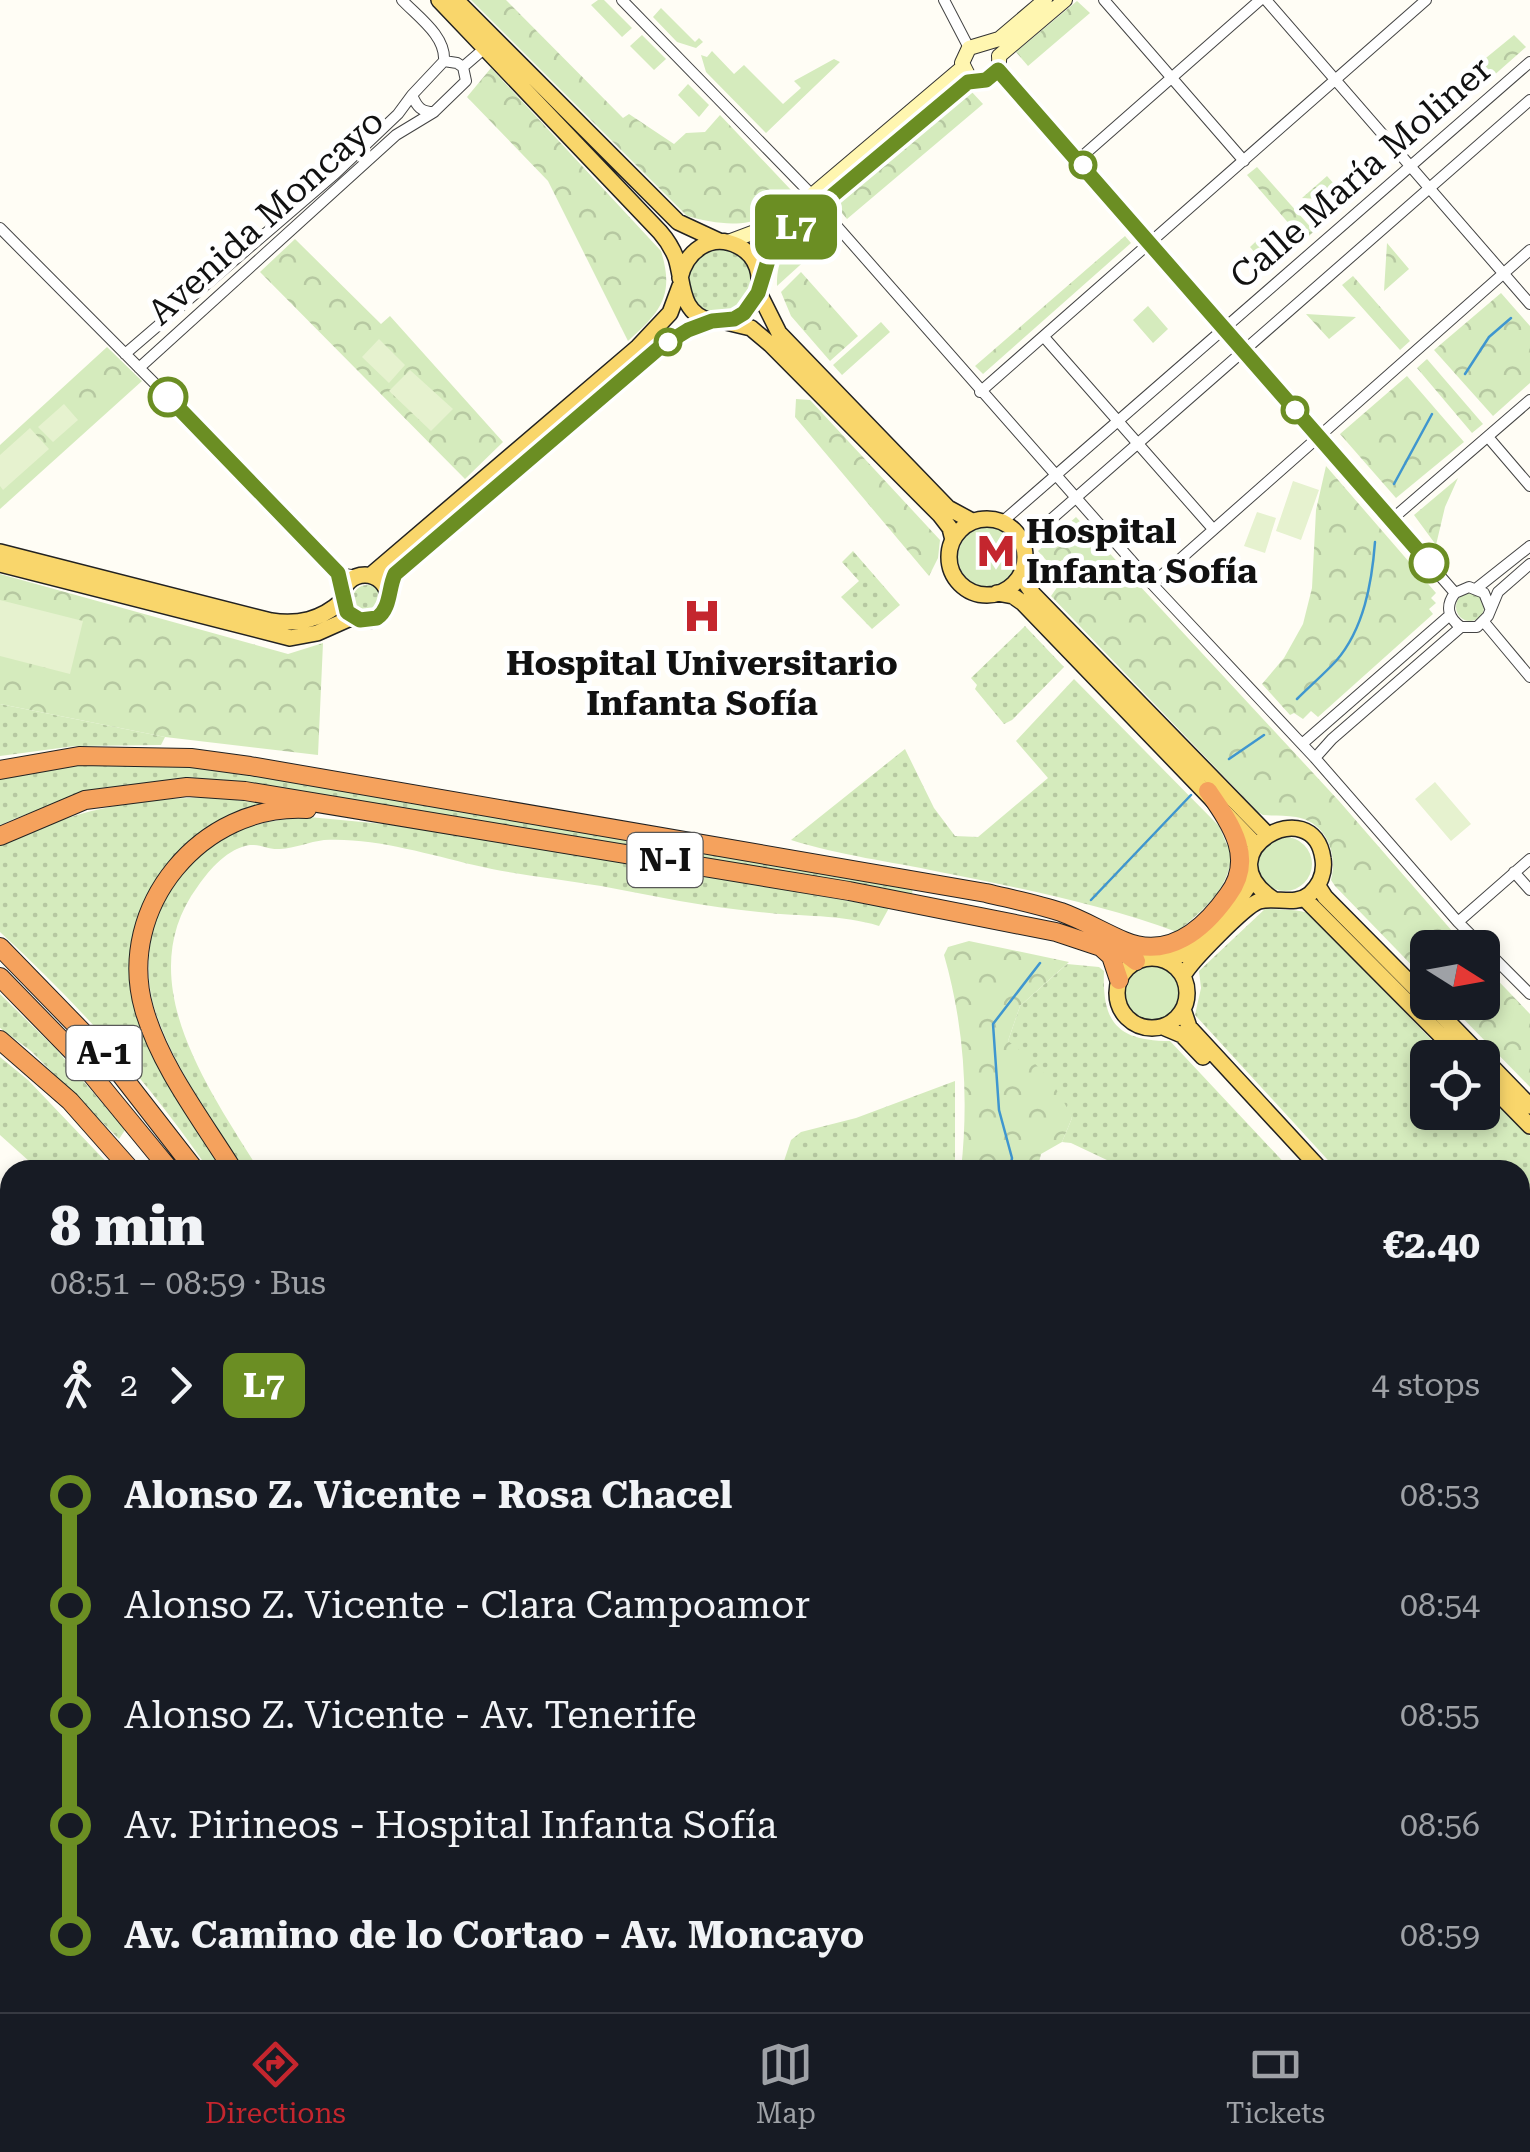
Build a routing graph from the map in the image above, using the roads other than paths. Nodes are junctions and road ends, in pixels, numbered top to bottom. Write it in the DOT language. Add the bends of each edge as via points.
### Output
graph roads {
  1 [pos="402,0"];
  2 [pos="438,0"];
  3 [pos="456,0"];
  4 [pos="622,0"];
  5 [pos="944,0"];
  6 [pos="1045,0"];
  7 [pos="1065,0"];
  8 [pos="1104,0"];
  9 [pos="1263,0"];
  10 [pos="1426,0"];
  11 [pos="984,43"];
  12 [pos="485,48"];
  13 [pos="968,48"];
  14 [pos="444,61"];
  15 [pos="1530,62"];
  16 [pos="998,63"];
  17 [pos="463,67"];
  18 [pos="963,67"];
  19 [pos="1172,77"];
  20 [pos="975,80"];
  21 [pos="1335,80"];
  22 [pos="412,96"];
  23 [pos="1530,100"];
  24 [pos="434,112"];
  25 [pos="1078,160"];
  26 [pos="1244,161"];
  27 [pos="1411,166"];
  28 [pos="1431,188"];
  29 [pos="816,201"];
  30 [pos="0,228"];
  31 [pos="262,238"];
  32 [pos="724,242"];
  33 [pos="1151,244"];
  34 [pos="270,248"];
  35 [pos="1530,250"];
  36 [pos="1504,273"];
  37 [pos="680,282"];
  38 [pos="759,287"];
  39 [pos="1530,304"];
  40 [pos="717,321"];
  41 [pos="1225,328"];
  42 [pos="1044,337"];
  43 [pos="1244,351"];
  44 [pos="125,354"];
  45 [pos="139,368"];
  46 [pos="980,392"];
  47 [pos="1530,400"];
  48 [pos="1118,421"];
  49 [pos="1319,437"];
  50 [pos="1488,437"];
  51 [pos="1138,444"];
  52 [pos="1056,476"];
  53 [pos="1530,486"];
  54 [pos="1076,498"];
  55 [pos="1391,520"];
  56 [pos="972,521"];
  57 [pos="1002,522"];
  58 [pos="1213,529"];
  59 [pos="953,540"];
  60 [pos="1023,544"];
  61 [pos="1530,546"];
  62 [pos="0,552"];
  63 [pos="0,564"];
  64 [pos="1530,564"];
  65 [pos="1022,570"];
  66 [pos="338,573"];
  67 [pos="365,575"];
  68 [pos="1152,584"];
  69 [pos="1478,588"];
  70 [pos="388,590"];
  71 [pos="997,593"];
  72 [pos="1454,593"];
  73 [pos="342,597"];
  74 [pos="1490,608"];
  75 [pos="1450,616"];
  76 [pos="353,618"];
  77 [pos="1484,622"];
  78 [pos="1461,627"];
  79 [pos="1530,677"];
  80 [pos="1302,744"];
  81 [pos="1315,758"];
  82 [pos="0,770"];
  83 [pos="1208,791"];
  84 [pos="349,808"];
  85 [pos="0,836"];
  86 [pos="1262,839"];
  87 [pos="1530,858"];
  88 [pos="1514,872"];
  89 [pos="1252,878"];
  90 [pos="1318,886"];
  91 [pos="1530,890"];
  92 [pos="1304,898"];
  93 [pos="1274,899"];
  94 [pos="1458,922"];
  95 [pos="1091,925"];
  96 [pos="0,947"];
  97 [pos="1166,960"];
  98 [pos="1136,961"];
  99 [pos="1183,976"];
  100 [pos="0,977"];
  101 [pos="1119,980"];
  102 [pos="1410,984"];
  103 [pos="1530,994"];
  104 [pos="1184,1009"];
  105 [pos="1446,1020"];
  106 [pos="1164,1027"];
  107 [pos="0,1040"];
  108 [pos="1445,1040"];
  109 [pos="1500,1095"];
  110 [pos="1530,1106"];
  111 [pos="1530,1126"];
  112 [pos="123,1160"];
  113 [pos="162,1160"];
  114 [pos="187,1160"];
  115 [pos="227,1160"];
  116 [pos="1300,1160"];
  117 [pos="1312,1160"];
  1 -- 14 [label="street" via="440,39"];
  2 -- 12 [label="main road"];
  3 -- 32 [label="main road" via="678,222"];
  4 -- 29 [label="street"];
  5 -- 13 [label="street"];
  6 -- 11 [label="main road" via="999,40"];
  7 -- 16 [label="main road"];
  8 -- 19 [label="street"];
  9 -- 19 [label="street"];
  9 -- 21 [label="street"];
  10 -- 21 [label="street"];
  11 -- 13 [label="main road"];
  11 -- 16 [label="main road" via="994,48"];
  12 -- 17 [label="street"];
  12 -- 37 [label="main road" via="660,232 672,247"];
  13 -- 18 [label="main road"];
  14 -- 17 [label="street"];
  14 -- 22 [label="street, Avenida Moncayo"];
  15 -- 27 [label="street, Calle María Moliner"];
  16 -- 20 [label="main road" via="986,80"];
  16 -- 25 [label="street"];
  17 -- 24 [label="street, Avenida Moncayo" via="466,81"];
  18 -- 20 [label="main road"];
  18 -- 29 [label="main road"];
  19 -- 25 [label="street"];
  19 -- 26 [label="street"];
  20 -- 29 [label="main road"];
  21 -- 26 [label="street"];
  21 -- 27 [label="street"];
  22 -- 24 [label="street" via="418,108"];
  22 -- 31 [label="street, Avenida Moncayo"];
  23 -- 28 [label="street, Calle María Moliner"];
  24 -- 34 [label="street, Avenida Moncayo" via="396,136"];
  25 -- 33 [label="street"];
  26 -- 33 [label="street"];
  27 -- 28 [label="street"];
  27 -- 41 [label="street, Calle María Moliner"];
  28 -- 36 [label="street"];
  28 -- 43 [label="street, Calle María Moliner"];
  29 -- 32 [label="main road" via="779,223"];
  29 -- 38 [label="main road" via="770,254"];
  29 -- 46 [label="street"];
  30 -- 44 [label="street"];
  31 -- 34 [label="street"];
  31 -- 44 [label="street, Avenida Moncayo"];
  32 -- 37 [label="main road" via="697,248"];
  32 -- 38 [label="main road" via="751,256"];
  33 -- 41 [label="street"];
  33 -- 42 [label="street"];
  34 -- 45 [label="street, Avenida Moncayo"];
  35 -- 36 [label="street"];
  36 -- 39 [label="street"];
  36 -- 49 [label="street"];
  37 -- 40 [label="main road" via="690,308"];
  37 -- 67 [label="main road" via="670,312 638,348"];
  38 -- 40 [label="main road" via="744,313"];
  38 -- 56 [label="main road" via="779,333 948,508"];
  40 -- 59 [label="main road" via="751,328 770,344 931,505"];
  40 -- 70 [label="main road" via="659,348 395,574"];
  41 -- 43 [label="street"];
  41 -- 48 [label="street, Calle María Moliner"];
  42 -- 46 [label="street"];
  42 -- 48 [label="street"];
  43 -- 49 [label="street"];
  43 -- 51 [label="street, Calle María Moliner"];
  44 -- 45 [label="street"];
  45 -- 66 [label="street"];
  46 -- 52 [label="street"];
  47 -- 50 [label="street"];
  48 -- 51 [label="street"];
  48 -- 52 [label="street, Calle María Moliner"];
  49 -- 55 [label="street"];
  49 -- 58 [label="street"];
  50 -- 53 [label="street"];
  50 -- 55 [label="street"];
  51 -- 54 [label="street, Calle María Moliner"];
  51 -- 58 [label="street"];
  52 -- 54 [label="street"];
  52 -- 57 [label="street, Calle María Moliner"];
  54 -- 60 [label="street, Calle María Moliner"];
  54 -- 68 [label="street"];
  55 -- 72 [label="street"];
  56 -- 57 [label="main road"];
  56 -- 59 [label="main road"];
  57 -- 60 [label="main road"];
  58 -- 68 [label="street"];
  59 -- 71 [label="main road" via="956,580 968,591"];
  60 -- 65 [label="main road"];
  61 -- 69 [label="street"];
  62 -- 73 [label="main road" via="271,622 295,625 331,611"];
  63 -- 76 [label="main road" via="290,638"];
  64 -- 74 [label="street"];
  65 -- 71 [label="main road"];
  65 -- 86 [label="main road" via="1033,594"];
  66 -- 67 [label="street"];
  66 -- 73 [label="street"];
  67 -- 70 [label="main road"];
  67 -- 73 [label="main road" via="347,584"];
  68 -- 80 [label="street"];
  69 -- 72 [label="street"];
  69 -- 74 [label="street"];
  70 -- 76 [label="main road" via="380,616"];
  71 -- 83 [label="main road" via="1023,604"];
  72 -- 75 [label="street"];
  73 -- 76 [label="main road"];
  74 -- 77 [label="street"];
  75 -- 78 [label="street"];
  75 -- 80 [label="street"];
  77 -- 78 [label="street"];
  77 -- 79 [label="street"];
  78 -- 81 [label="street"];
  80 -- 81 [label="street"];
  81 -- 94 [label="street"];
  82 -- 95 [label="highway, N-I" via="79,756 191,758 872,871 986,893"];
  83 -- 86 [label="main road"];
  83 -- 95 [label="highway" via="1238,838 1241,864 1217,911 1177,944 1147,947"];
  84 -- 85 [label="highway, N-I" via="186,787 85,800"];
  84 -- 101 [label="highway, N-I" via="1056,932 1100,947"];
  84 -- 115 [label="highway" via="270,810 230,823 179,862 147,918 140,951 144,1008"];
  86 -- 89 [label="main road" via="1250,861"];
  86 -- 90 [label="main road" via="1288,828 1317,843 1324,864"];
  87 -- 88 [label="street"];
  88 -- 91 [label="street"];
  88 -- 94 [label="street"];
  89 -- 93 [label="main road"];
  89 -- 97 [label="main road" via="1245,894 1184,953"];
  90 -- 92 [label="main road"];
  90 -- 102 [label="main road"];
  92 -- 93 [label="main road"];
  92 -- 108 [label="main road"];
  93 -- 99 [label="main road" via="1254,903"];
  94 -- 103 [label="street"];
  95 -- 98 [label="highway, N-I"];
  96 -- 114 [label="highway, A-1" via="108,1058"];
  97 -- 98 [label="main road"];
  97 -- 99 [label="main road"];
  98 -- 101 [label="main road"];
  99 -- 104 [label="main road"];
  100 -- 113 [label="highway, A-1" via="74,1052"];
  101 -- 106 [label="main road, N-I" via="1123,1013 1141,1027"];
  104 -- 106 [label="main road"];
  104 -- 117 [label="main road" via="1189,1027"];
  105 -- 110 [label="main road"];
  106 -- 116 [label="main road, N-I" via="1182,1035"];
  107 -- 112 [label="highway" via="70,1100"];
  109 -- 111 [label="main road"];
}
